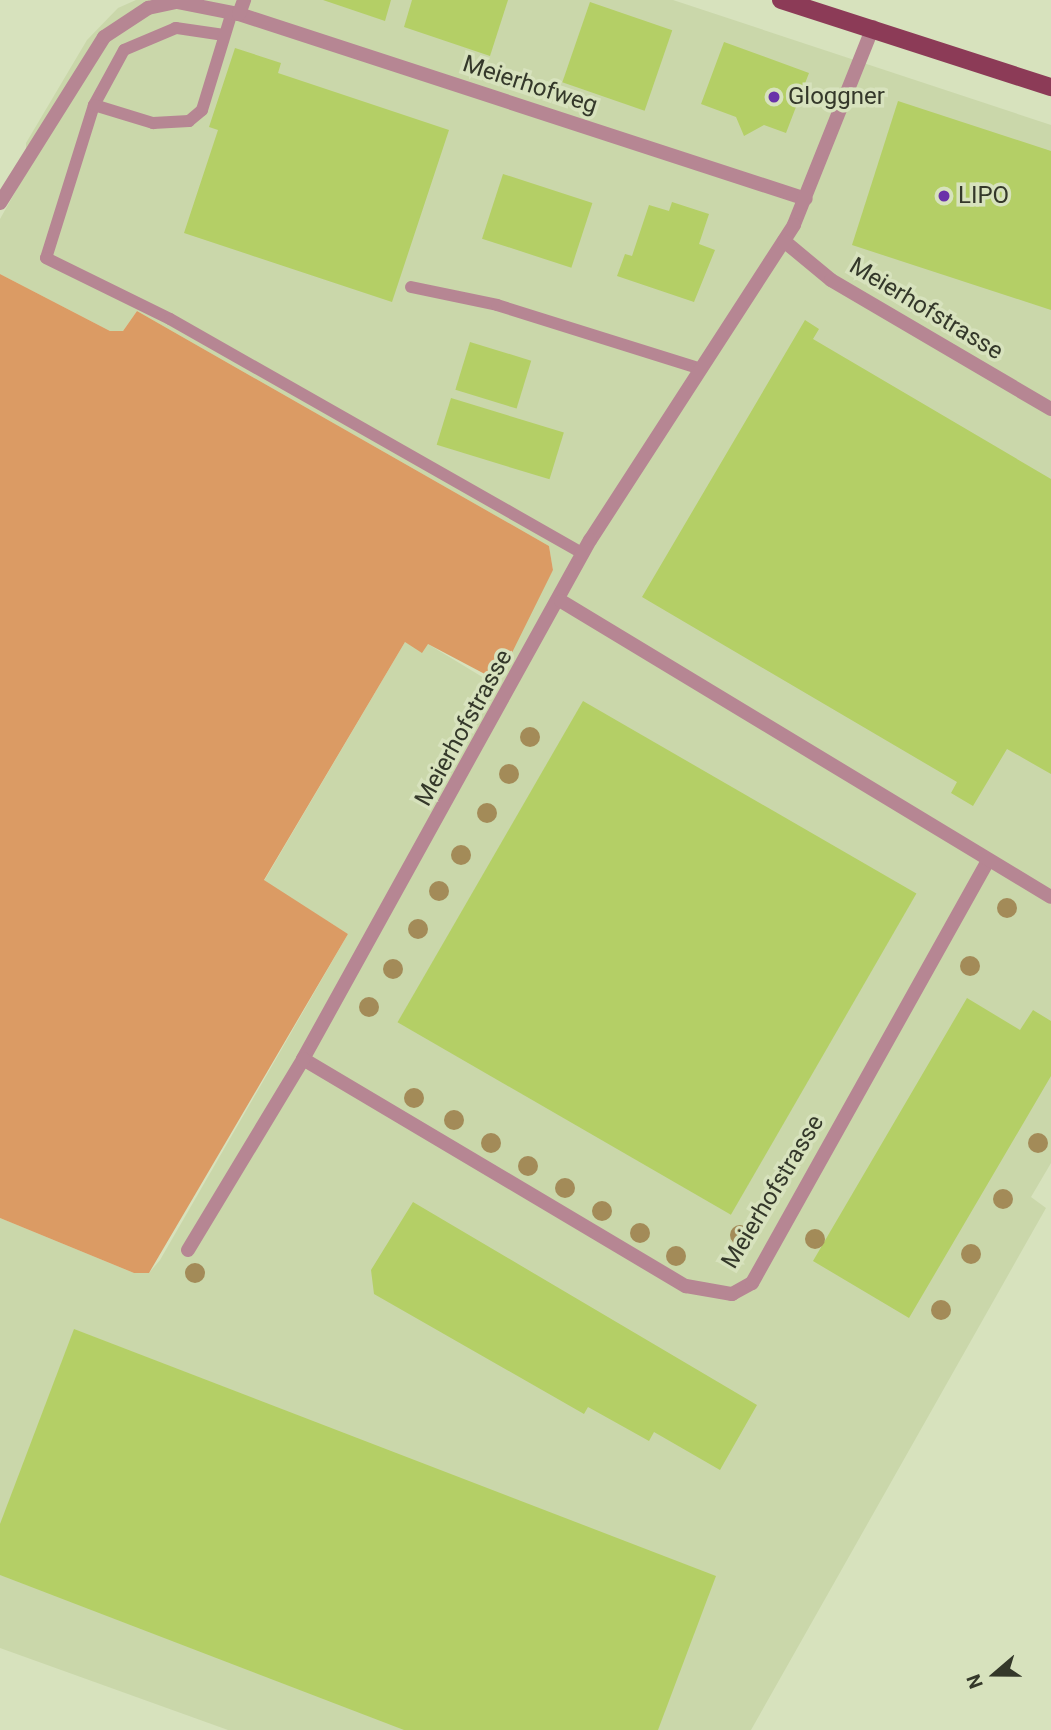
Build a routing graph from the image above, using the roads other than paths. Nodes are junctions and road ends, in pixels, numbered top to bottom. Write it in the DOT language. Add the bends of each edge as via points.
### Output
graph roads {
  1 [pos="780,0"];
  2 [pos="177,1"];
  3 [pos="238,9"];
  4 [pos="873,27"];
  5 [pos="224,35"];
  6 [pos="1051,87"];
  7 [pos="94,105"];
  8 [pos="806,199"];
  9 [pos="0,203"];
  10 [pos="784,241"];
  11 [pos="411,287"];
  12 [pos="701,369"];
  13 [pos="1051,409"];
  14 [pos="583,554"];
  15 [pos="561,601"];
  16 [pos="987,862"];
  17 [pos="1051,897"];
  18 [pos="303,1059"];
  19 [pos="188,1250"];
  1 -- 4 [label="main road"];
  2 -- 3 [label="street, Meierhofweg"];
  2 -- 9 [label="street" via="148,8 104,37"];
  3 -- 5 [label="lane"];
  3 -- 8 [label="street, Meierhofweg"];
  4 -- 6 [label="main road"];
  4 -- 8 [label="street, Meierhofstrasse"];
  5 -- 7 [label="lane" via="176,28 147,36 124,50"];
  5 -- 7 [label="lane" via="202,110 190,121 153,124"];
  7 -- 14 [label="lane" via="46,258 170,319"];
  8 -- 10 [label="street, Meierhofstrasse"];
  10 -- 12 [label="street, Meierhofstrasse"];
  10 -- 13 [label="street, Meierhofstrasse" via="831,280"];
  11 -- 12 [label="lane" via="497,305"];
  12 -- 14 [label="street, Meierhofstrasse"];
  14 -- 15 [label="street, Meierhofstrasse"];
  15 -- 16 [label="street"];
  15 -- 18 [label="street, Meierhofstrasse"];
  16 -- 17 [label="street"];
  16 -- 18 [label="street, Meierhofstrasse" via="752,1283 732,1294 686,1286"];
  18 -- 19 [label="street, Meierhofstrasse"];
}
